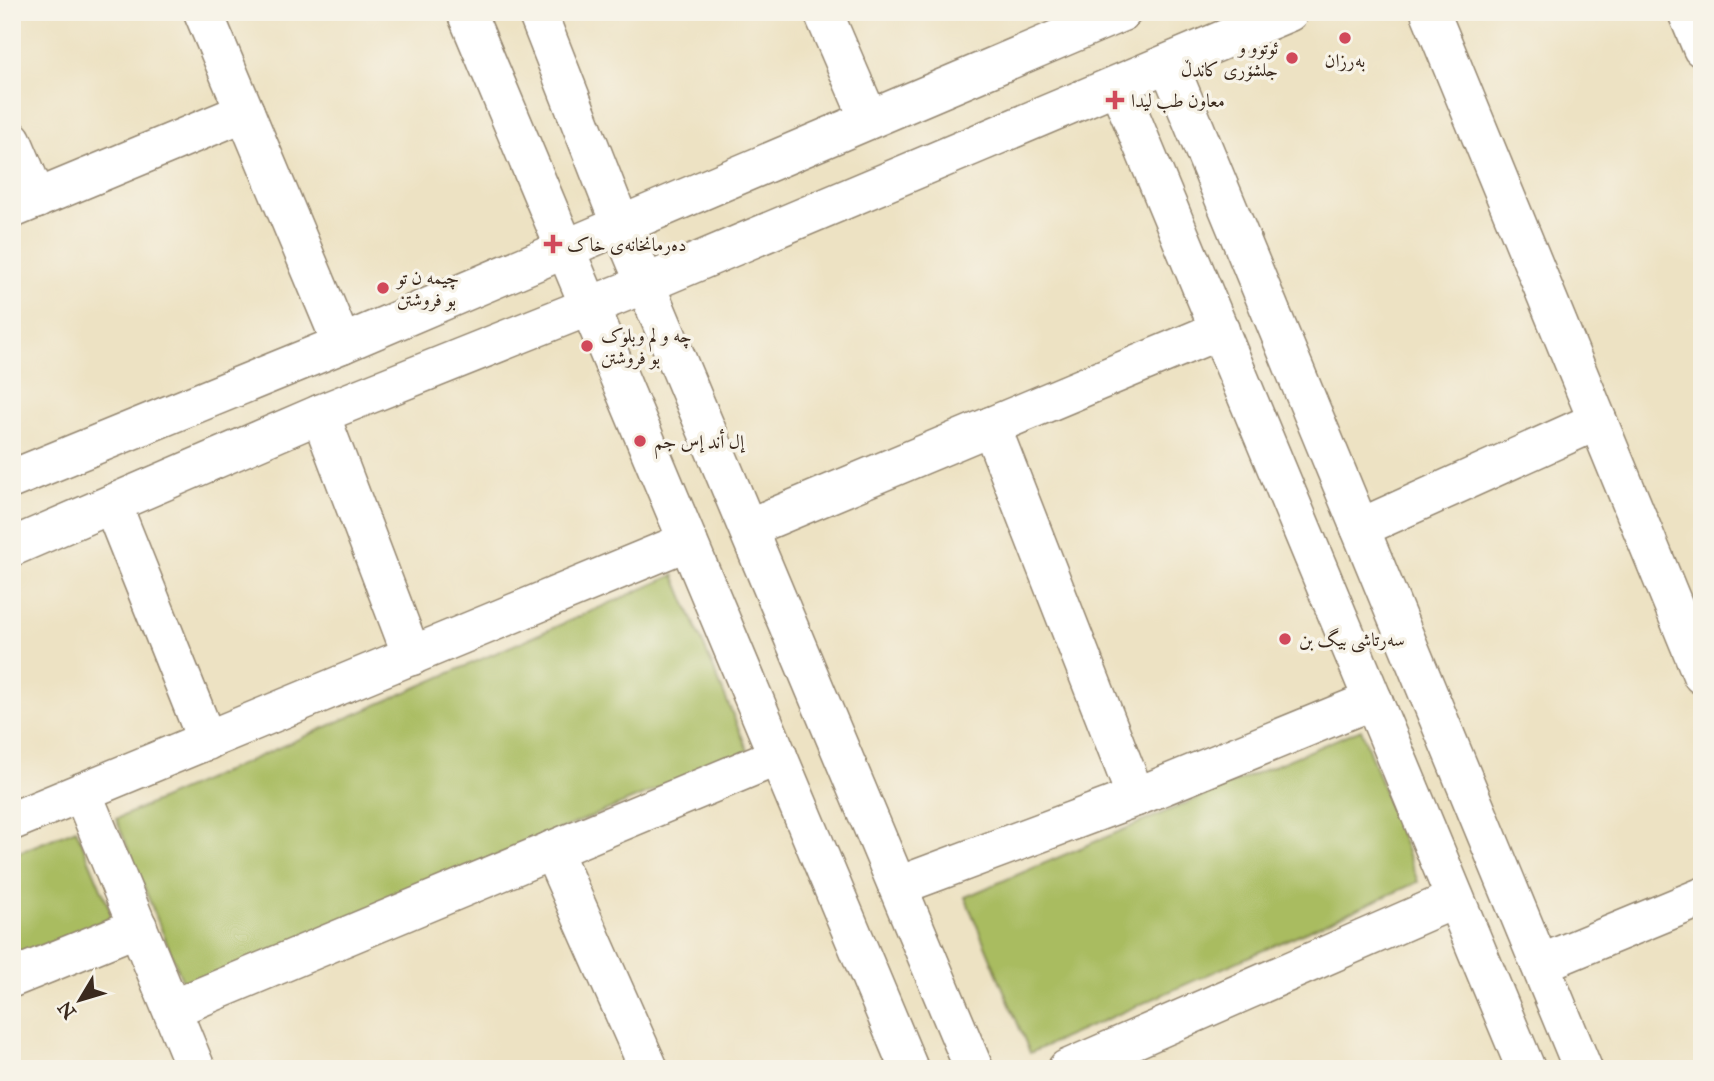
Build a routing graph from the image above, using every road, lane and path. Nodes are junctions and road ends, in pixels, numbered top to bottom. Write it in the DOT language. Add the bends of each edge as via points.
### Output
graph roads {
  1 [pos="203,12"];
  2 [pos="466,12"];
  3 [pos="537,12"];
  4 [pos="823,12"];
  5 [pos="1289,12"];
  6 [pos="1430,12"];
  7 [pos="1687,12"];
  8 [pos="1118,13"];
  9 [pos="1702,48"];
  10 [pos="1170,65"];
  11 [pos="1118,86"];
  12 [pos="245,112"];
  13 [pos="870,119"];
  14 [pos="12,140"];
  15 [pos="25,204"];
  16 [pos="621,226"];
  17 [pos="565,250"];
  18 [pos="645,284"];
  19 [pos="589,306"];
  20 [pos="1220,330"];
  21 [pos="342,344"];
  22 [pos="320,414"];
  23 [pos="1598,421"];
  24 [pos="991,426"];
  25 [pos="12,479"];
  26 [pos="112,503"];
  27 [pos="748,528"];
  28 [pos="1360,528"];
  29 [pos="688,541"];
  30 [pos="12,547"];
  31 [pos="1693,628"];
  32 [pos="412,656"];
  33 [pos="1702,675"];
  34 [pos="1373,700"];
  35 [pos="207,741"];
  36 [pos="778,756"];
  37 [pos="82,792"];
  38 [pos="1136,797"];
  39 [pos="12,821"];
  40 [pos="552,850"];
  41 [pos="898,886"];
  42 [pos="1702,897"];
  43 [pos="1455,899"];
  44 [pos="138,928"];
  45 [pos="1540,964"];
  46 [pos="12,978"];
  47 [pos="172,1009"];
  48 [pos="645,1068"];
  49 [pos="196,1069"];
  50 [pos="909,1069"];
  51 [pos="974,1069"];
  52 [pos="1067,1069"];
  53 [pos="1526,1069"];
  54 [pos="1583,1069"];
  1 -- 12 [label="street"];
  2 -- 17 [label="street"];
  3 -- 16 [label="street"];
  4 -- 13 [label="street"];
  5 -- 10 [label="street"];
  6 -- 23 [label="street"];
  7 -- 9 [label="street"];
  8 -- 13 [label="street"];
  10 -- 11 [label="street"];
  10 -- 28 [label="street"];
  11 -- 18 [label="street"];
  11 -- 20 [label="street"];
  12 -- 15 [label="street"];
  12 -- 21 [label="street"];
  13 -- 16 [label="street"];
  14 -- 15 [label="street"];
  16 -- 17 [label="street"];
  16 -- 18 [label="street"];
  17 -- 19 [label="street"];
  17 -- 21 [label="street"];
  18 -- 19 [label="street"];
  18 -- 27 [label="street"];
  19 -- 22 [label="street"];
  19 -- 29 [label="street"];
  20 -- 24 [label="street"];
  20 -- 34 [label="street"];
  21 -- 25 [label="street"];
  22 -- 26 [label="street"];
  22 -- 32 [label="street"];
  23 -- 28 [label="street"];
  23 -- 31 [label="street"];
  24 -- 27 [label="street"];
  24 -- 38 [label="street"];
  26 -- 30 [label="street"];
  26 -- 35 [label="street"];
  27 -- 41 [label="street"];
  28 -- 45 [label="street"];
  29 -- 32 [label="street"];
  29 -- 36 [label="street"];
  31 -- 33 [label="street"];
  32 -- 35 [label="street"];
  34 -- 38 [label="street"];
  34 -- 43 [label="street"];
  35 -- 37 [label="street"];
  36 -- 40 [label="street"];
  36 -- 50 [label="street"];
  37 -- 39 [label="street"];
  37 -- 44 [label="street"];
  38 -- 41 [label="street"];
  40 -- 47 [label="street"];
  40 -- 48 [label="street"];
  41 -- 51 [label="street"];
  42 -- 45 [label="street"];
  43 -- 52 [label="street"];
  43 -- 53 [label="street"];
  44 -- 46 [label="street"];
  44 -- 47 [label="street"];
  45 -- 54 [label="street"];
  47 -- 49 [label="street"];
}
